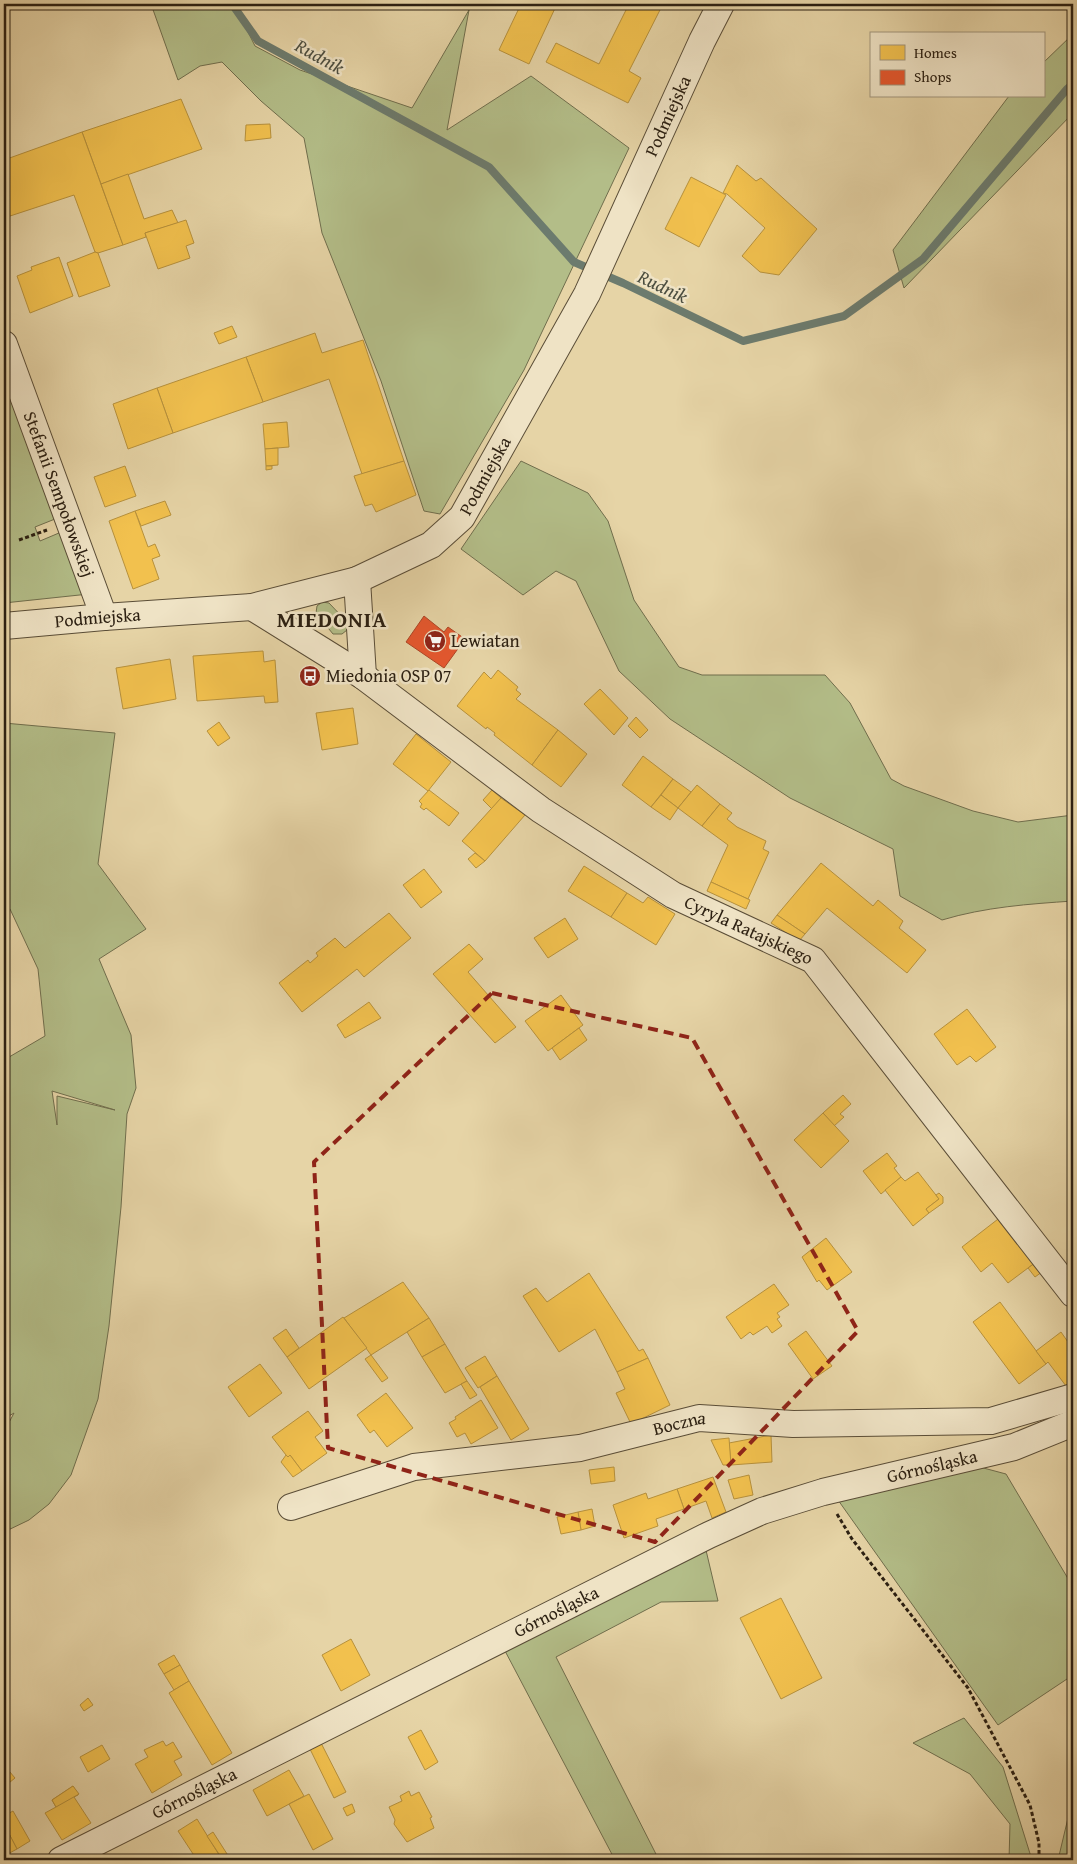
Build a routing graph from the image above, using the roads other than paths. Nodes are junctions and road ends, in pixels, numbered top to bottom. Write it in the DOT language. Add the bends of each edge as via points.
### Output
graph roads {
  1 [pos="722,4"];
  2 [pos="4,344"];
  3 [pos="357,580"];
  4 [pos="252,607"];
  5 [pos="104,617"];
  6 [pos="4,626"];
  7 [pos="363,676"];
  8 [pos="1073,1294"];
  9 [pos="1073,1397"];
  10 [pos="1073,1423"];
  11 [pos="291,1508"];
  12 [pos="61,1860"];
  1 -- 3 [label="street, Podmiejska" via="702,41 587,294 462,517 431,545"];
  2 -- 5 [label="street, Stefanii Sempołowskiej"];
  3 -- 4 [label="street, Podmiejska"];
  3 -- 7 [label="street"];
  4 -- 5 [label="street, Podmiejska"];
  4 -- 7 [label="street, Cyryla Ratajskiego"];
  5 -- 6 [label="street, Podmiejska"];
  7 -- 8 [label="street, Cyryla Ratajskiego" via="541,810 673,895 813,960"];
  9 -- 11 [label="street, Boczna" via="991,1422 793,1424 699,1418 580,1448 414,1467"];
  10 -- 12 [label="street, Górnośląska" via="1014,1447 823,1492 762,1511"];
}
